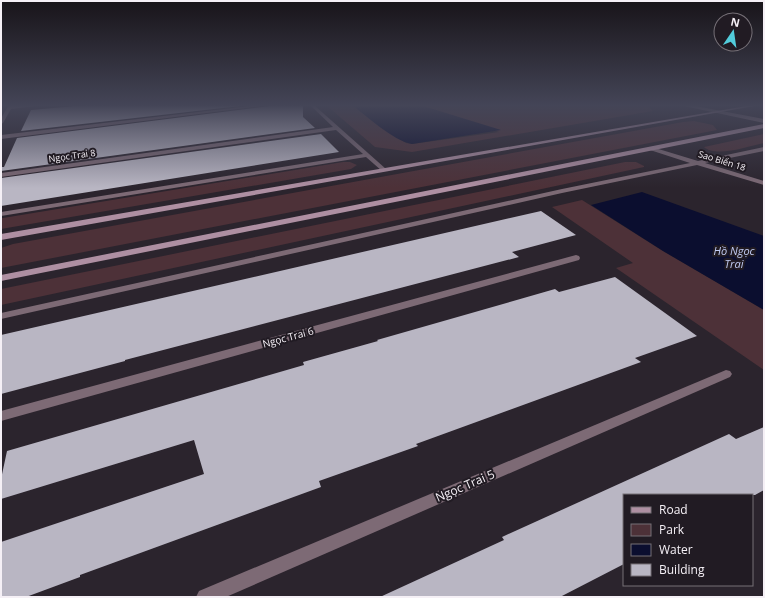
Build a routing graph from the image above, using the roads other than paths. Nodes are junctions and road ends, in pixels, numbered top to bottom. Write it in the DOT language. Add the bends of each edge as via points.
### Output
graph roads {
  1 [pos="35,133"];
  2 [pos="301,133"];
  3 [pos="342,133"];
  4 [pos="598,133"];
  5 [pos="730,133"];
  6 [pos="1,137"];
  7 [pos="652,149"];
  8 [pos="764,149"];
  9 [pos="368,155"];
  10 [pos="700,163"];
  11 [pos="384,170"];
  12 [pos="1,175"];
  13 [pos="764,183"];
  14 [pos="1,214"];
  15 [pos="1,237"];
  16 [pos="576,258"];
  17 [pos="1,278"];
  18 [pos="1,316"];
  19 [pos="726,374"];
  20 [pos="1,416"];
  21 [pos="205,597"];
  1 -- 6 [label="street"];
  2 -- 12 [label="street, Ngọc Trai 8"];
  3 -- 9 [label="street"];
  4 -- 11 [label="main road"];
  5 -- 7 [label="main road"];
  7 -- 10 [label="street, Sao Biển 18"];
  7 -- 17 [label="main road"];
  8 -- 10 [label="street"];
  9 -- 11 [label="street"];
  9 -- 14 [label="street"];
  10 -- 13 [label="street, Sao Biển 18"];
  10 -- 18 [label="street" via="562,191"];
  11 -- 15 [label="main road"];
  16 -- 20 [label="street, Ngọc Trai 6"];
  19 -- 21 [label="street, Ngọc Trai 5"];
}
